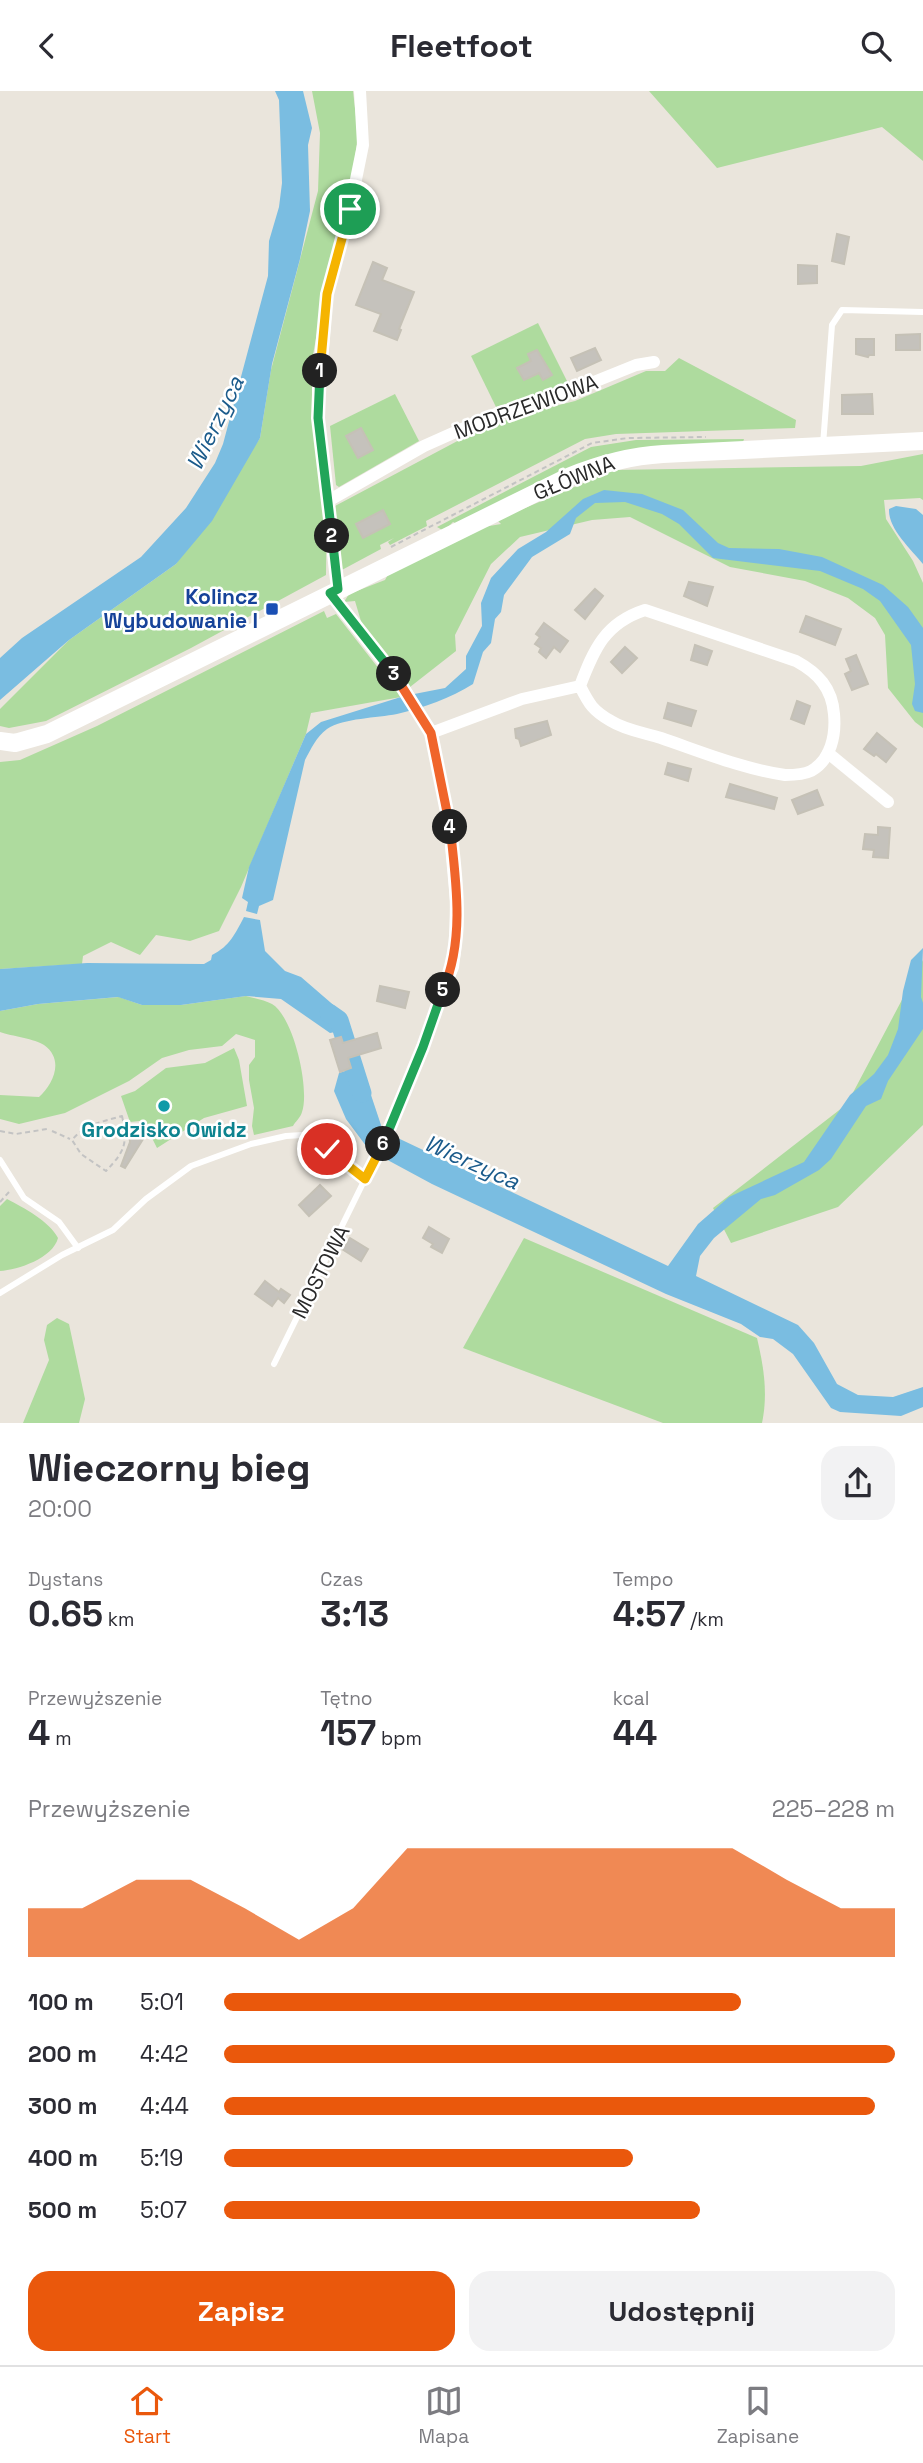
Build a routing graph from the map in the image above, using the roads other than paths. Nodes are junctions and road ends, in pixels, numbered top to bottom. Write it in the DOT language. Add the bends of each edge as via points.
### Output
graph roads {
  1 [pos="359,91"];
  2 [pos="923,312"];
  3 [pos="654,362"];
  4 [pos="923,441"];
  5 [pos="823,447"];
  6 [pos="328,501"];
  7 [pos="334,591"];
  8 [pos="580,686"];
  9 [pos="431,733"];
  10 [pos="0,741"];
  11 [pos="828,753"];
  12 [pos="888,802"];
  13 [pos="437,1004"];
  14 [pos="0,1160"];
  15 [pos="78,1248"];
  16 [pos="0,1293"];
  17 [pos="274,1364"];
  1 -- 6 [label="street" via="363,145 327,294 318,387"];
  2 -- 5 [label="lane" via="842,310 832,325"];
  3 -- 6 [label="street, MODRZEWIOWA" via="498,413 424,446"];
  4 -- 5 [label="street, GŁÓWNA"];
  5 -- 7 [label="street, GŁÓWNA" via="635,456 600,464"];
  6 -- 7 [label="street"];
  7 -- 9 [label="street"];
  7 -- 10 [label="street, GŁÓWNA" via="47,734 15,743"];
  8 -- 9 [label="street" via="522,699"];
  8 -- 11 [label="street" via="590,707 613,723 754,769 788,775 810,772"];
  8 -- 11 [label="street" via="593,651 609,631 626,616 645,610 812,670 832,697 833,741"];
  9 -- 13 [label="street" via="449,824 456,901 453,967"];
  11 -- 12 [label="street"];
  14 -- 15 [label="lane" via="24,1198 59,1222"];
  15 -- 16 [label="lane"];
  15 -- 17 [label="lane, MOSTOWA" via="113,1230 191,1166 274,1138 303,1135 315,1140 365,1179"];
}
